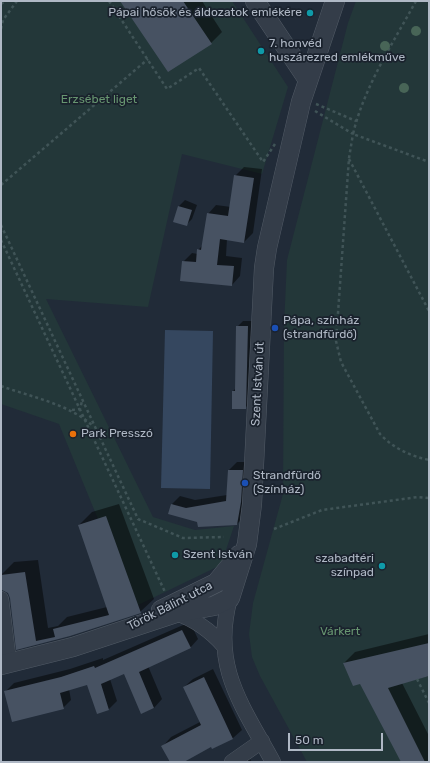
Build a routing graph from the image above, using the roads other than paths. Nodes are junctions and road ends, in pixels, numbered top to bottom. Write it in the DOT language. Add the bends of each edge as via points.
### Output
graph roads {
  1 [pos="255,1"];
  2 [pos="335,1"];
  3 [pos="308,80"];
  4 [pos="247,544"];
  5 [pos="194,594"];
  6 [pos="1,599"];
  7 [pos="227,603"];
  8 [pos="173,609"];
  9 [pos="224,646"];
  10 [pos="5,664"];
  11 [pos="262,741"];
  12 [pos="232,762"];
  13 [pos="273,762"];
  1 -- 3 [label="street"];
  2 -- 3 [label="street, Szent István út"];
  3 -- 4 [label="street, Szent István út" via="270,232 264,268 252,504"];
  4 -- 5 [label="street, Török Bálint utca" via="216,583"];
  4 -- 7 [label="street, Szent István út"];
  5 -- 7 [label="street" via="206,594"];
  5 -- 8 [label="street, Török Bálint utca"];
  6 -- 10 [label="street"];
  7 -- 8 [label="street, Török Bálint utca"];
  7 -- 9 [label="street, Szent István út"];
  8 -- 9 [label="street, Török Bálint utca" via="203,625"];
  8 -- 10 [label="street, Török Bálint utca" via="73,647"];
  9 -- 11 [label="street, Szent István út" via="232,685"];
  11 -- 12 [label="street"];
  11 -- 13 [label="street, Szent István út"];
}
